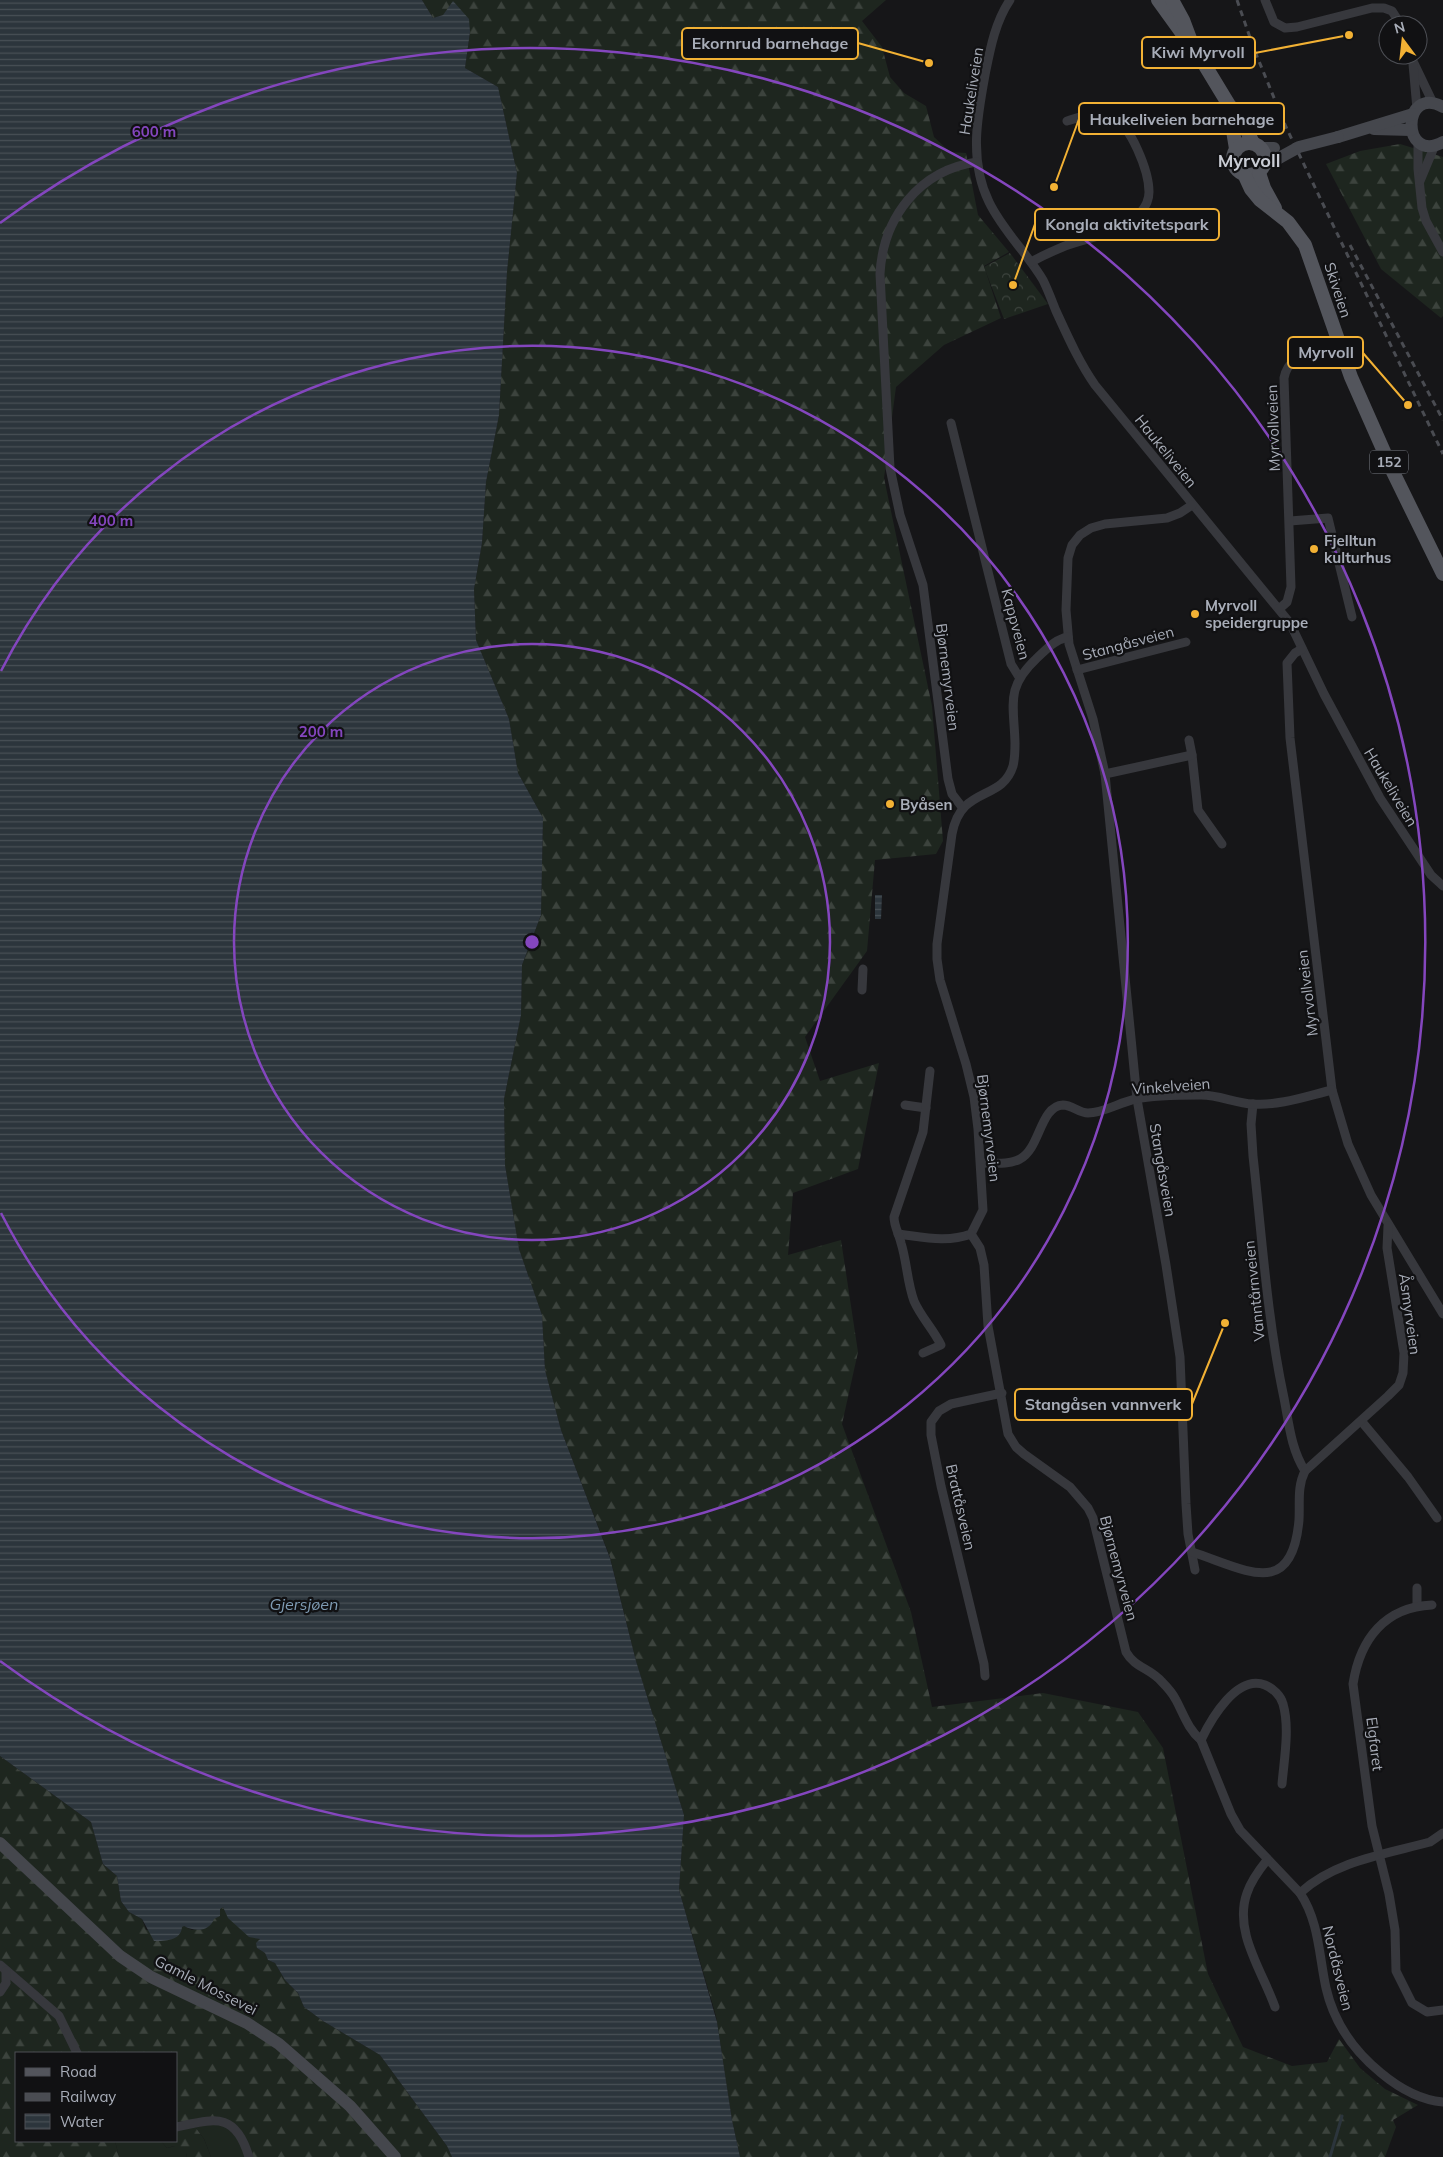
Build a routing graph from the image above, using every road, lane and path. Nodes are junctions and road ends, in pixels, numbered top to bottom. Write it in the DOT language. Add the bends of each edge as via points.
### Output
graph roads {
  1 [pos="1010,0"];
  2 [pos="1158,0"];
  3 [pos="1172,0"];
  4 [pos="1265,0"];
  5 [pos="1395,15"];
  6 [pos="1192,44"];
  7 [pos="1412,65"];
  8 [pos="1415,65"];
  9 [pos="1229,105"];
  10 [pos="1438,105"];
  11 [pos="1415,111"];
  12 [pos="1067,121"];
  13 [pos="1369,128"];
  14 [pos="1411,130"];
  15 [pos="1418,141"];
  16 [pos="1439,144"];
  17 [pos="1257,146"];
  18 [pos="1299,147"];
  19 [pos="1236,149"];
  20 [pos="977,162"];
  21 [pos="1256,171"];
  22 [pos="1420,181"];
  23 [pos="1443,252"];
  24 [pos="1031,262"];
  25 [pos="1316,360"];
  26 [pos="952,423"];
  27 [pos="1192,505"];
  28 [pos="1290,521"];
  29 [pos="1443,574"];
  30 [pos="1279,609"];
  31 [pos="1352,617"];
  32 [pos="1068,637"];
  33 [pos="1186,642"];
  34 [pos="1302,649"];
  35 [pos="1077,670"];
  36 [pos="1019,677"];
  37 [pos="1189,740"];
  38 [pos="1192,755"];
  39 [pos="1105,774"];
  40 [pos="962,808"];
  41 [pos="1222,844"];
  42 [pos="1443,886"];
  43 [pos="863,969"];
  44 [pos="862,990"];
  45 [pos="930,1071"];
  46 [pos="1332,1090"];
  47 [pos="1137,1098"];
  48 [pos="1253,1104"];
  49 [pos="906,1105"];
  50 [pos="926,1108"];
  51 [pos="982,1163"];
  52 [pos="1388,1225"];
  53 [pos="898,1234"];
  54 [pos="971,1234"];
  55 [pos="1443,1314"];
  56 [pos="923,1353"];
  57 [pos="1002,1393"];
  58 [pos="1362,1422"];
  59 [pos="1305,1471"];
  60 [pos="1437,1518"];
  61 [pos="1192,1552"];
  62 [pos="1195,1570"];
  63 [pos="1417,1588"];
  64 [pos="1416,1605"];
  65 [pos="1432,1605"];
  66 [pos="985,1676"];
  67 [pos="1201,1740"];
  68 [pos="1282,1784"];
  69 [pos="1443,1834"];
  70 [pos="0,1843"];
  71 [pos="1378,1856"];
  72 [pos="1267,1860"];
  73 [pos="1300,1893"];
  74 [pos="3,1968"];
  75 [pos="0,1992"];
  76 [pos="1275,2007"];
  77 [pos="1443,2010"];
  78 [pos="77,2052"];
  79 [pos="1443,2102"];
  80 [pos="178,2127"];
  81 [pos="249,2157"];
  82 [pos="395,2157"];
  1 -- 20 [label="street, Haukeliveien" via="996,29 988,58 976,121"];
  2 -- 6 [label="main road, 152"];
  3 -- 6 [label="main road, 152"];
  4 -- 5 [label="street" via="1274,22 1285,28 1378,8 1392,11"];
  6 -- 9 [label="main road, 152"];
  7 -- 11 [label="street"];
  8 -- 10 [label="street"];
  9 -- 17 [label="main road, 152"];
  9 -- 19 [label="main road, 152"];
  10 -- 11 [label="main road" via="1423,105"];
  11 -- 13 [label="main road"];
  11 -- 14 [label="main road" via="1410,122"];
  12 -- 24 [label="street" via="1100,114 1121,122 1132,137 1147,179 1148,202 1129,223"];
  13 -- 14 [label="main road"];
  13 -- 18 [label="main road, bridge"];
  14 -- 15 [label="main road"];
  15 -- 16 [label="main road" via="1426,145"];
  15 -- 22 [label="street"];
  16 -- 22 [label="street"];
  17 -- 18 [label="main road"];
  17 -- 19 [label="main road" via="1244,144"];
  17 -- 21 [label="main road, 152" via="1265,156"];
  18 -- 21 [label="main road, bridge"];
  19 -- 21 [label="main road, 152" via="1232,159 1240,174"];
  20 -- 24 [label="street, Haukeliveien" via="990,203"];
  20 -- 40 [label="street, Bjørnemyrveien" via="943,172 907,200 888,232 880,274 890,468 900,515 923,585 948,779 952,794"];
  21 -- 29 [label="main road, Skiveien / 152" via="1278,213 1305,245 1351,377"];
  22 -- 23 [label="street" via="1423,214"];
  24 -- 27 [label="street, Haukeliveien" via="1088,375"];
  25 -- 28 [label="street, Myrvollveien" via="1306,356 1296,358 1288,366 1284,378"];
  26 -- 36 [label="street, Kappveien" via="1011,664"];
  27 -- 30 [label="street, Haukeliveien"];
  27 -- 32 [label="street, Stangåsveien" via="1171,517 1098,526 1080,535 1068,558"];
  28 -- 30 [label="street, Myrvollveien" via="1292,587 1287,602"];
  28 -- 31 [label="street" via="1328,518"];
  30 -- 34 [label="street, Haukeliveien" via="1290,623"];
  32 -- 35 [label="street, Stangåsveien"];
  32 -- 36 [label="street" via="1054,642"];
  33 -- 35 [label="street, Stangåsveien"];
  34 -- 42 [label="street, Haukeliveien" via="1380,798 1431,875"];
  34 -- 46 [label="street, Myrvollveien" via="1287,663 1286,680"];
  35 -- 39 [label="street, Stangåsveien" via="1093,718"];
  36 -- 40 [label="street, Kappveien" via="1014,690 1015,754 1012,768 1004,782"];
  37 -- 38 [label="street"];
  38 -- 39 [label="street"];
  38 -- 41 [label="street" via="1198,810"];
  39 -- 47 [label="street, Stangåsveien"];
  40 -- 51 [label="street, Bjørnemyrveien" via="952,834 937,959 940,980 974,1096"];
  43 -- 44 [label="street"];
  45 -- 50 [label="street"];
  46 -- 48 [label="street, Vinkelveien" via="1275,1103"];
  46 -- 52 [label="street, Myrvollveien" via="1348,1144"];
  47 -- 48 [label="street, Vinkelveien" via="1202,1095"];
  47 -- 51 [label="street, Vinkelveien" via="1087,1113 1058,1106 1048,1114 1028,1155 1008,1163"];
  47 -- 61 [label="street, Stangåsveien" via="1180,1357 1186,1504"];
  48 -- 59 [label="street, Vanntårnveien" via="1251,1124 1273,1349 1292,1442"];
  49 -- 50 [label="street"];
  50 -- 53 [label="street" via="923,1132 896,1209 894,1222"];
  51 -- 54 [label="street, Bjørnemyrveien" via="984,1210"];
  52 -- 55 [label="street, Myrvollveien"];
  52 -- 58 [label="street, Åsmyrveien" via="1387,1248 1404,1353 1403,1373 1399,1385"];
  53 -- 54 [label="street" via="950,1240"];
  53 -- 56 [label="street" via="914,1301 940,1345"];
  54 -- 57 [label="street, Bjørnemyrveien" via="980,1248 984,1266 988,1326"];
  57 -- 66 [label="street, Brattåsveien" via="951,1404 939,1411 931,1422 941,1486"];
  57 -- 67 [label="street, Bjørnemyrveien" via="1008,1434 1016,1447 1070,1487 1093,1518 1126,1652 1136,1665 1148,1669 1160,1680 1176,1699 1192,1732"];
  58 -- 59 [label="street, Åsmyrveien"];
  58 -- 60 [label="street"];
  59 -- 61 [label="street" via="1299,1493 1294,1548 1284,1567 1269,1573 1248,1570"];
  61 -- 62 [label="street, Stangåsveien"];
  63 -- 64 [label="street"];
  64 -- 65 [label="street"];
  64 -- 71 [label="street, Elgfaret" via="1383,1621 1356,1667 1353,1684"];
  67 -- 68 [label="street" via="1234,1692 1250,1684 1268,1686 1281,1698 1283,1705 1286,1729"];
  67 -- 72 [label="street, Nordåsveien" via="1231,1814 1240,1830"];
  69 -- 71 [label="street" via="1430,1842"];
  70 -- 82 [label="main road, Gamle Mossevei" via="120,1956 151,1977 232,2016 279,2044 350,2106"];
  71 -- 73 [label="street" via="1321,1876"];
  71 -- 77 [label="street, Elgfaret" via="1395,1930 1396,1971 1412,2002 1427,2012"];
  72 -- 73 [label="street, Nordåsveien"];
  72 -- 76 [label="street" via="1248,1890 1244,1918 1256,1965"];
  73 -- 79 [label="street, Nordåsveien" via="1314,1926 1330,2003 1348,2039 1392,2082 1419,2096"];
  74 -- 75 [label="street" via="6,1983"];
  74 -- 78 [label="street" via="59,2016"];
  80 -- 81 [label="street" via="226,2121 246,2146"];
}
